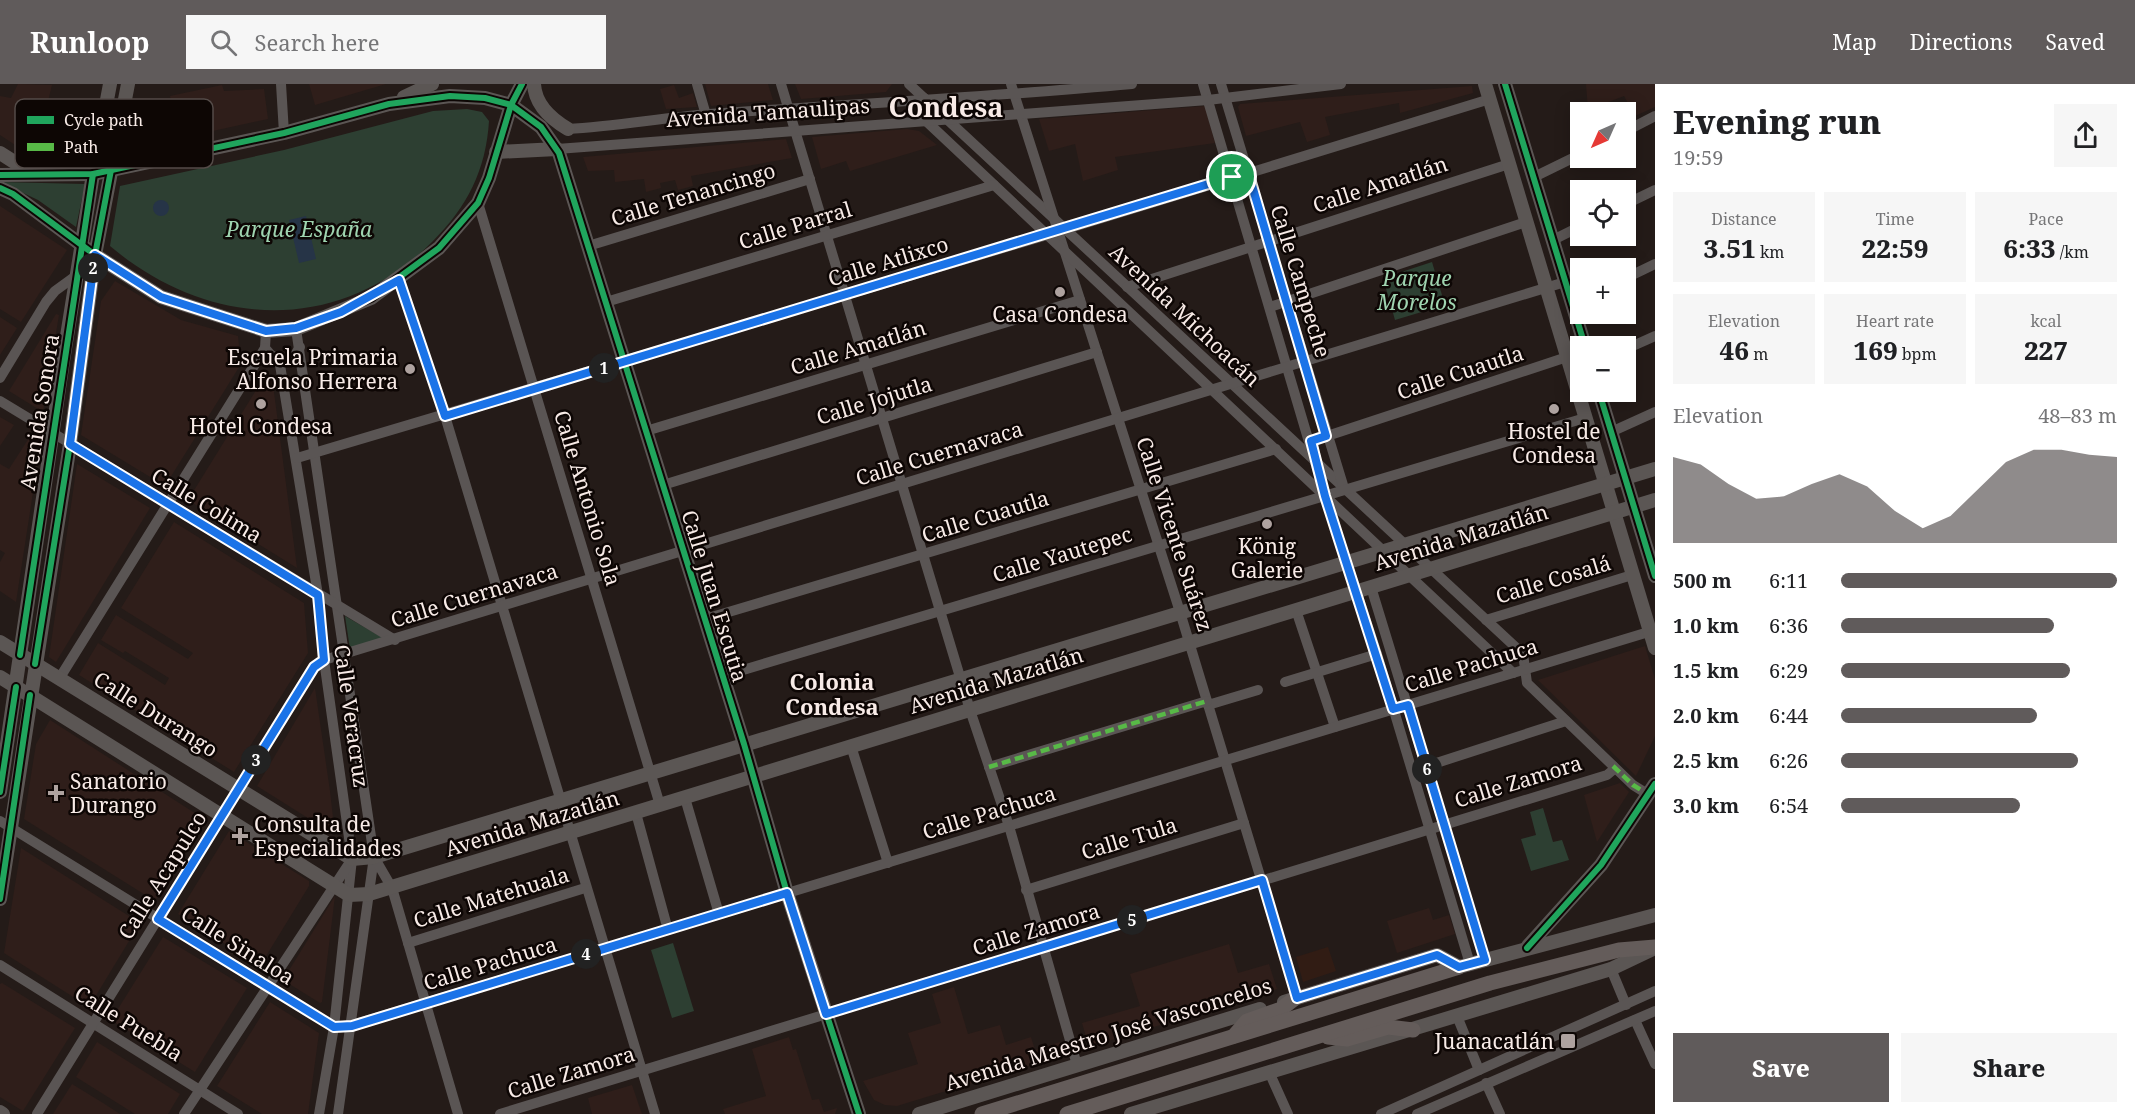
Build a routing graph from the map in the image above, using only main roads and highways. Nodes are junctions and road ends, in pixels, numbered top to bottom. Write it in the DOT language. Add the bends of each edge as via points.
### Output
graph roads {
  1 [pos="110,84"];
  2 [pos="128,84"];
  3 [pos="432,84"];
  4 [pos="522,84"];
  5 [pos="534,84"];
  6 [pos="1485,84"];
  7 [pos="1505,84"];
  8 [pos="107,99"];
  9 [pos="125,99"];
  10 [pos="389,104"];
  11 [pos="511,105"];
  12 [pos="547,114"];
  13 [pos="532,119"];
  14 [pos="568,129"];
  15 [pos="213,148"];
  16 [pos="557,149"];
  17 [pos="496,152"];
  18 [pos="0,153"];
  19 [pos="15,163"];
  20 [pos="24,168"];
  21 [pos="94,168"];
  22 [pos="120,168"];
  23 [pos="111,170"];
  24 [pos="33,174"];
  25 [pos="93,174"];
  26 [pos="0,175"];
  27 [pos="0,188"];
  28 [pos="81,245"];
  29 [pos="95,255"];
  30 [pos="1570,291"];
  31 [pos="72,305"];
  32 [pos="88,308"];
  33 [pos="63,362"];
  34 [pos="80,363"];
  35 [pos="1602,402"];
  36 [pos="1655,469"];
  37 [pos="1625,478"];
  38 [pos="1605,484"];
  39 [pos="1655,500"];
  40 [pos="1634,506"];
  41 [pos="1614,512"];
  42 [pos="39,525"];
  43 [pos="56,529"];
  44 [pos="1655,576"];
  45 [pos="1652,631"];
  46 [pos="0,642"];
  47 [pos="1655,648"];
  48 [pos="20,655"];
  49 [pos="35,664"];
  50 [pos="0,676"];
  51 [pos="16,687"];
  52 [pos="30,695"];
  53 [pos="744,744"];
  54 [pos="6,748"];
  55 [pos="21,753"];
  56 [pos="754,777"];
  57 [pos="2,778"];
  58 [pos="1652,789"];
  59 [pos="0,792"];
  60 [pos="5,824"];
  61 [pos="352,859"];
  62 [pos="0,899"];
  63 [pos="1655,915"];
  64 [pos="1655,947"];
  65 [pos="1527,948"];
  66 [pos="1465,965"];
  67 [pos="1296,998"];
  68 [pos="1413,1029"];
  69 [pos="1318,1036"];
  70 [pos="1232,1038"];
  71 [pos="980,1095"];
  72 [pos="859,1114"];
  73 [pos="918,1114"];
  74 [pos="981,1114"];
  75 [pos="1067,1114"];
  76 [pos="1131,1114"];
  1 -- 8 [label="main road, Avenida Sonora"];
  2 -- 9 [label="main road, Avenida Sonora"];
  3 -- 10 [label="main road"];
  4 -- 11 [label="main road"];
  5 -- 12 [label="main road"];
  6 -- 38 [label="main road"];
  7 -- 30 [label="main road"];
  10 -- 11 [label="main road, Calle Juan Escutia" via="450,96 485,98"];
  10 -- 15 [label="main road"];
  11 -- 13 [label="main road, Calle Juan Escutia"];
  11 -- 17 [label="main road"];
  12 -- 13 [label="main road"];
  12 -- 14 [label="main road"];
  13 -- 16 [label="main road, Calle Juan Escutia"];
  16 -- 17 [label="main road"];
  16 -- 53 [label="main road, Calle Juan Escutia"];
  17 -- 29 [label="main road" via="478,203 440,248 399,280 341,312 296,328 266,331 161,297"];
  18 -- 19 [label="main road"];
  20 -- 24 [label="main road"];
  21 -- 25 [label="main road, Avenida Sonora"];
  22 -- 23 [label="main road"];
  23 -- 25 [label="main road"];
  23 -- 29 [label="main road, Avenida Sonora"];
  24 -- 25 [label="main road"];
  24 -- 26 [label="main road"];
  25 -- 28 [label="main road, Avenida Sonora"];
  27 -- 28 [label="main road" via="14,194"];
  28 -- 29 [label="main road"];
  28 -- 31 [label="main road, Avenida Sonora"];
  29 -- 32 [label="main road, Avenida Sonora"];
  31 -- 32 [label="main road"];
  31 -- 33 [label="main road, Avenida Sonora"];
  32 -- 34 [label="main road, Avenida Sonora"];
  33 -- 34 [label="main road"];
  33 -- 42 [label="main road, Avenida Sonora"];
  34 -- 43 [label="main road, Avenida Sonora"];
  35 -- 37 [label="main road"];
  36 -- 37 [label="main road, Avenida Mazatlán"];
  37 -- 38 [label="main road, Avenida Mazatlán"];
  37 -- 40 [label="main road"];
  38 -- 41 [label="main road"];
  38 -- 53 [label="main road, Avenida Mazatlán"];
  39 -- 40 [label="main road, Avenida Mazatlán"];
  40 -- 41 [label="main road, Avenida Mazatlán"];
  40 -- 44 [label="main road"];
  41 -- 45 [label="main road"];
  41 -- 56 [label="main road, Avenida Mazatlán" via="970,710 853,752"];
  42 -- 43 [label="main road"];
  42 -- 48 [label="main road, Avenida Sonora"];
  43 -- 49 [label="main road, Avenida Sonora"];
  45 -- 47 [label="main road"];
  46 -- 48 [label="main road, Calle Durango"];
  48 -- 49 [label="main road, Calle Durango"];
  48 -- 51 [label="main road, Avenida Sonora"];
  49 -- 52 [label="main road, Avenida Sonora"];
  49 -- 61 [label="main road, Calle Durango"];
  50 -- 51 [label="main road"];
  51 -- 52 [label="main road"];
  51 -- 54 [label="main road, Avenida Sonora"];
  52 -- 55 [label="main road, Avenida Sonora"];
  52 -- 56 [label="main road, Avenida Mazatlán" via="349,895 392,888"];
  53 -- 56 [label="main road, Calle Juan Escutia"];
  53 -- 61 [label="main road, Avenida Mazatlán" via="374,857"];
  54 -- 55 [label="main road"];
  54 -- 57 [label="main road, Avenida Sonora"];
  55 -- 60 [label="main road, Avenida Sonora"];
  56 -- 72 [label="main road, Calle Juan Escutia" via="787,893"];
  57 -- 59 [label="main road, Avenida Sonora"];
  58 -- 65 [label="main road" via="1591,877"];
  60 -- 62 [label="main road, Avenida Sonora"];
  63 -- 65 [label="main road"];
  64 -- 68 [label="main road" via="1611,969"];
  64 -- 69 [label="highway" via="1619,950 1491,983"];
  65 -- 66 [label="main road"];
  66 -- 67 [label="main road, Avenida Maestro José Vasconcelos" via="1437,955"];
  66 -- 70 [label="highway"];
  67 -- 70 [label="highway" via="1281,1009 1247,1022"];
  67 -- 71 [label="main road, Avenida Maestro José Vasconcelos"];
  68 -- 69 [label="highway" via="1388,1027 1347,1039"];
  68 -- 76 [label="main road"];
  69 -- 75 [label="highway"];
  70 -- 74 [label="highway"];
  71 -- 73 [label="main road, Avenida Maestro José Vasconcelos"];
  71 -- 74 [label="main road"];
}
